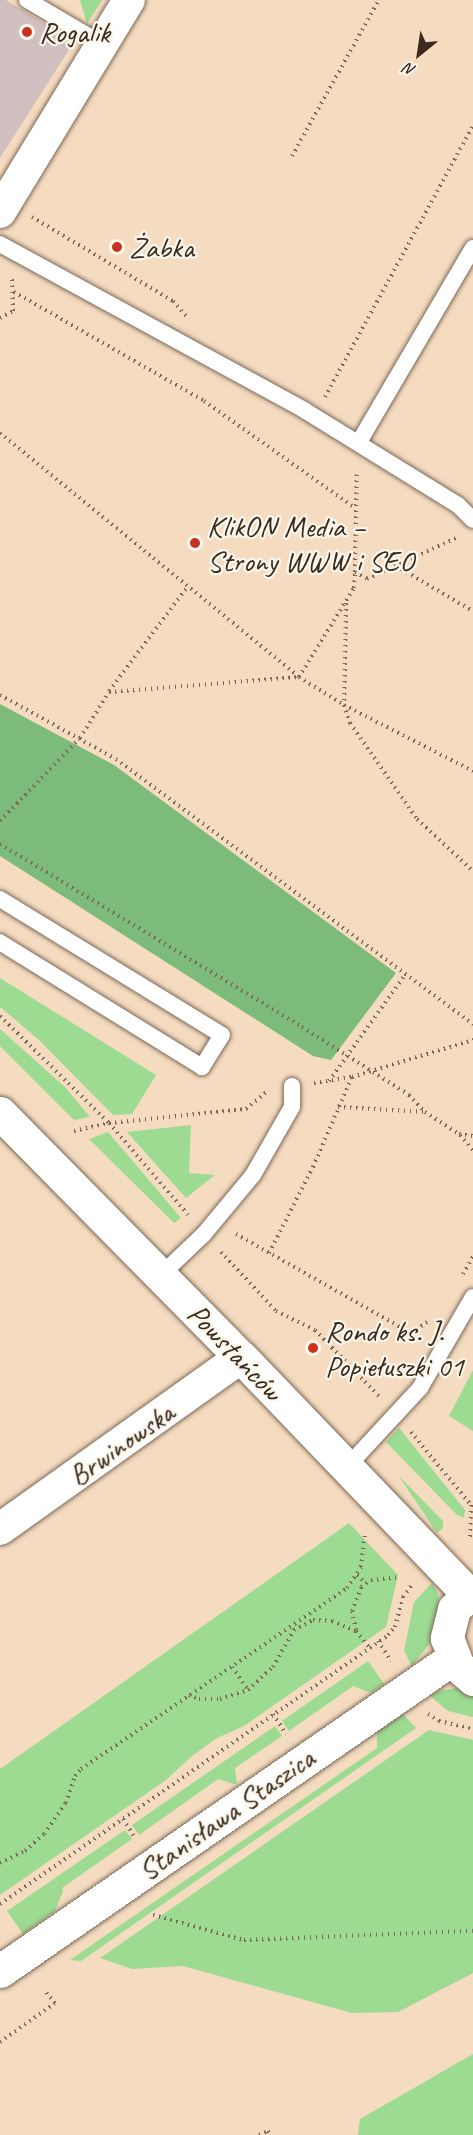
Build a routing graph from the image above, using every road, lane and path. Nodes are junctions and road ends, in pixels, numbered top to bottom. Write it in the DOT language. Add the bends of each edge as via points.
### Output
graph roads {
  1 [pos="27,0"];
  2 [pos="129,0"];
  3 [pos="379,0"];
  4 [pos="102,44"];
  5 [pos="473,126"];
  6 [pos="292,156"];
  7 [pos="0,213"];
  8 [pos="0,244"];
  9 [pos="473,248"];
  10 [pos="11,274"];
  11 [pos="14,292"];
  12 [pos="0,318"];
  13 [pos="324,400"];
  14 [pos="0,433"];
  15 [pos="359,442"];
  16 [pos="355,508"];
  17 [pos="473,520"];
  18 [pos="459,535"];
  19 [pos="395,566"];
  20 [pos="355,572"];
  21 [pos="188,586"];
  22 [pos="346,602"];
  23 [pos="473,611"];
  24 [pos="299,677"];
  25 [pos="109,692"];
  26 [pos="0,695"];
  27 [pos="344,705"];
  28 [pos="80,738"];
  29 [pos="473,771"];
  30 [pos="0,821"];
  31 [pos="0,844"];
  32 [pos="473,871"];
  33 [pos="0,899"];
  34 [pos="0,942"];
  35 [pos="405,975"];
  36 [pos="0,1016"];
  37 [pos="473,1024"];
  38 [pos="346,1057"];
  39 [pos="352,1077"];
  40 [pos="329,1081"];
  41 [pos="292,1086"];
  42 [pos="338,1107"];
  43 [pos="425,1112"];
  44 [pos="0,1113"];
  45 [pos="459,1134"];
  46 [pos="473,1136"];
  47 [pos="473,1150"];
  48 [pos="195,1224"];
  49 [pos="234,1232"];
  50 [pos="217,1248"];
  51 [pos="269,1253"];
  52 [pos="161,1275"];
  53 [pos="473,1297"];
  54 [pos="442,1350"];
  55 [pos="241,1357"];
  56 [pos="396,1414"];
  57 [pos="346,1468"];
  58 [pos="0,1529"];
  59 [pos="365,1539"];
  60 [pos="471,1542"];
  61 [pos="357,1575"];
  62 [pos="398,1576"];
  63 [pos="417,1577"];
  64 [pos="366,1583"];
  65 [pos="470,1593"];
  66 [pos="299,1620"];
  67 [pos="303,1625"];
  68 [pos="356,1630"];
  69 [pos="378,1641"];
  70 [pos="369,1647"];
  71 [pos="394,1665"];
  72 [pos="232,1667"];
  73 [pos="463,1669"];
  74 [pos="248,1690"];
  75 [pos="189,1695"];
  76 [pos="424,1709"];
  77 [pos="273,1714"];
  78 [pos="473,1729"];
  79 [pos="286,1735"];
  80 [pos="123,1819"];
  81 [pos="136,1839"];
  82 [pos="0,1863"];
  83 [pos="0,1904"];
  84 [pos="153,1915"];
  85 [pos="473,1930"];
  86 [pos="0,1971"];
  87 [pos="45,1990"];
  88 [pos="0,2042"];
  89 [pos="259,2135"];
  90 [pos="271,2135"];
  1 -- 4 [label="lane"];
  2 -- 4 [label="street"];
  3 -- 6 [label="path"];
  4 -- 7 [label="street"];
  5 -- 13 [label="path"];
  8 -- 15 [label="lane"];
  9 -- 15 [label="lane"];
  10 -- 11 [label="path"];
  11 -- 12 [label="path" via="13,311"];
  11 -- 16 [label="path" via="204,401"];
  14 -- 21 [label="path"];
  15 -- 16 [label="path"];
  15 -- 17 [label="lane" via="458,505"];
  16 -- 20 [label="path"];
  18 -- 19 [label="path"];
  19 -- 20 [label="path" via="367,579"];
  19 -- 23 [label="path"];
  20 -- 22 [label="path" via="354,588"];
  21 -- 24 [label="path"];
  21 -- 25 [label="path"];
  22 -- 24 [label="path"];
  22 -- 27 [label="path"];
  24 -- 25 [label="path"];
  24 -- 27 [label="path"];
  25 -- 28 [label="path"];
  26 -- 28 [label="path"];
  27 -- 29 [label="path"];
  27 -- 32 [label="path" via="350,723 417,819"];
  28 -- 30 [label="path"];
  28 -- 35 [label="path" via="116,759"];
  31 -- 38 [label="path"];
  33 -- 34 [label="lane" via="222,1035 202,1067"];
  35 -- 37 [label="path"];
  35 -- 38 [label="path"];
  36 -- 48 [label="path" via="109,1123"];
  38 -- 40 [label="path"];
  38 -- 43 [label="path" via="409,1095"];
  39 -- 42 [label="path"];
  41 -- 52 [label="lane" via="292,1107 253,1175 204,1234"];
  42 -- 43 [label="path"];
  42 -- 51 [label="path" via="313,1167"];
  43 -- 45 [label="path"];
  44 -- 52 [label="street, Powstańców"];
  45 -- 46 [label="path"];
  45 -- 47 [label="path"];
  49 -- 51 [label="path"];
  50 -- 56 [label="path" via="276,1311 315,1330"];
  51 -- 54 [label="path"];
  52 -- 55 [label="street, Powstańców"];
  53 -- 54 [label="lane"];
  54 -- 56 [label="lane" via="420,1388"];
  55 -- 57 [label="street, Powstańców"];
  55 -- 58 [label="street, Brwinowska"];
  56 -- 57 [label="lane"];
  56 -- 60 [label="path" via="471,1505"];
  57 -- 65 [label="street, Powstańców"];
  59 -- 61 [label="path"];
  61 -- 64 [label="path"];
  61 -- 66 [label="path" via="347,1588"];
  62 -- 64 [label="path"];
  63 -- 69 [label="path" via="403,1598 395,1627"];
  64 -- 68 [label="path" via="354,1604 352,1620"];
  65 -- 73 [label="street" via="454,1609 447,1638"];
  66 -- 67 [label="path"];
  66 -- 72 [label="path"];
  67 -- 68 [label="path" via="322,1619"];
  67 -- 74 [label="path" via="290,1636 273,1667"];
  68 -- 70 [label="path"];
  69 -- 70 [label="path"];
  69 -- 71 [label="path"];
  70 -- 77 [label="path"];
  72 -- 74 [label="path"];
  72 -- 75 [label="path"];
  73 -- 86 [label="street, Stanisława Staszica"];
  74 -- 75 [label="path" via="220,1699"];
  75 -- 82 [label="path" via="77,1773 66,1803 44,1834 25,1851"];
  76 -- 78 [label="path" via="440,1721"];
  77 -- 79 [label="path"];
  77 -- 80 [label="path"];
  80 -- 81 [label="path"];
  80 -- 83 [label="path"];
  84 -- 85 [label="path" via="244,1940"];
  87 -- 88 [label="path" via="55,2003"];
  89 -- 90 [label="path" via="268,2131"];
}
